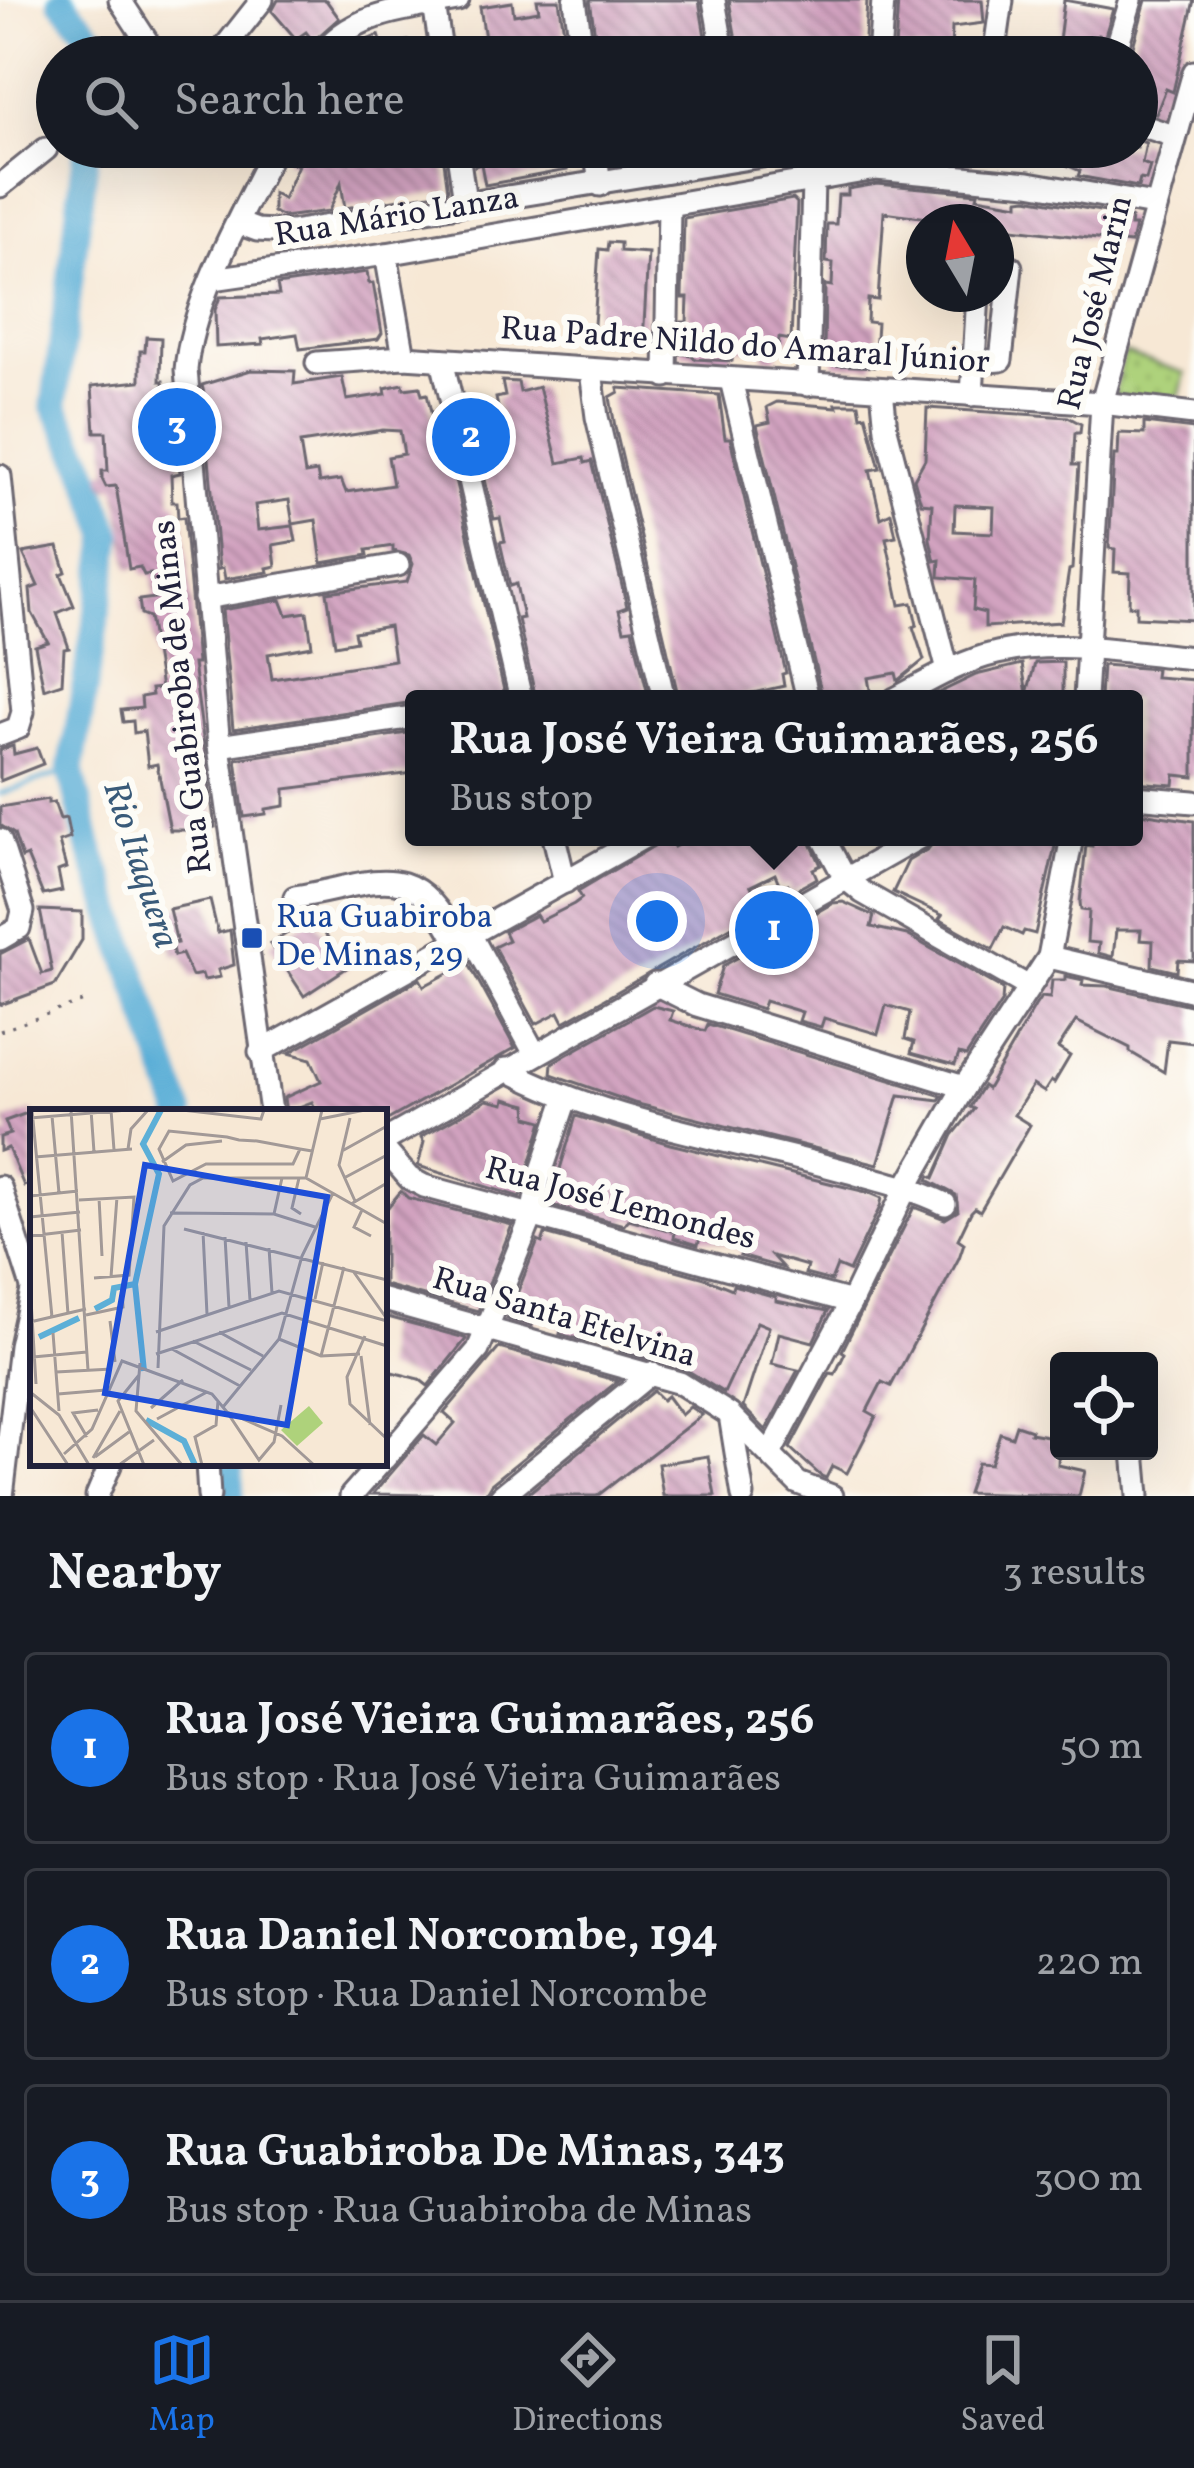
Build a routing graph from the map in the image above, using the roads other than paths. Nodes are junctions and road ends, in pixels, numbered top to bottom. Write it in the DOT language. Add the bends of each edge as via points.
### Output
graph roads {
  1 [pos="120,0"];
  2 [pos="262,0"];
  3 [pos="458,0"];
  4 [pos="575,0"];
  5 [pos="714,0"];
  6 [pos="883,0"];
  7 [pos="1002,0"];
  8 [pos="1131,0"];
  9 [pos="434,4"];
  10 [pos="144,36"];
  11 [pos="234,36"];
  12 [pos="341,36"];
  13 [pos="439,36"];
  14 [pos="580,36"];
  15 [pos="720,36"];
  16 [pos="880,36"];
  17 [pos="997,36"];
  18 [pos="1120,36"];
  19 [pos="1194,72"];
  20 [pos="1158,131"];
  21 [pos="1174,136"];
  22 [pos="36,156"];
  23 [pos="265,168"];
  24 [pos="460,168"];
  25 [pos="598,168"];
  26 [pos="676,168"];
  27 [pos="847,168"];
  28 [pos="937,168"];
  29 [pos="814,180"];
  30 [pos="600,184"];
  31 [pos="0,186"];
  32 [pos="465,201"];
  33 [pos="1154,205"];
  34 [pos="669,206"];
  35 [pos="238,224"];
  36 [pos="386,254"];
  37 [pos="213,279"];
  38 [pos="977,312"];
  39 [pos="1006,312"];
  40 [pos="404,357"];
  41 [pos="442,360"];
  42 [pos="974,362"];
  43 [pos="317,363"];
  44 [pos="591,371"];
  45 [pos="666,376"];
  46 [pos="731,380"];
  47 [pos="808,385"];
  48 [pos="882,389"];
  49 [pos="972,394"];
  50 [pos="1102,404"];
  51 [pos="1194,404"];
  52 [pos="1167,411"];
  53 [pos="1194,414"];
  54 [pos="0,476"];
  55 [pos="398,565"];
  56 [pos="205,598"];
  57 [pos="1087,650"];
  58 [pos="1194,658"];
  59 [pos="948,671"];
  60 [pos="519,690"];
  61 [pos="662,690"];
  62 [pos="806,690"];
  63 [pos="912,690"];
  64 [pos="1085,690"];
  65 [pos="405,718"];
  66 [pos="9,731"];
  67 [pos="219,746"];
  68 [pos="1143,798"];
  69 [pos="1194,802"];
  70 [pos="0,840"];
  71 [pos="556,846"];
  72 [pos="628,846"];
  73 [pos="828,846"];
  74 [pos="904,846"];
  75 [pos="1070,846"];
  76 [pos="845,878"];
  77 [pos="565,882"];
  78 [pos="295,897"];
  79 [pos="464,938"];
  80 [pos="0,939"];
  81 [pos="1049,957"];
  82 [pos="655,984"];
  83 [pos="1029,987"];
  84 [pos="1194,992"];
  85 [pos="260,1052"];
  86 [pos="535,1054"];
  87 [pos="506,1069"];
  88 [pos="964,1087"];
  89 [pos="566,1099"];
  90 [pos="270,1109"];
  91 [pos="387,1143"];
  92 [pos="387,1149"];
  93 [pos="0,1187"];
  94 [pos="906,1188"];
  95 [pos="945,1204"];
  96 [pos="532,1216"];
  97 [pos="30,1277"];
  98 [pos="30,1294"];
  99 [pos="387,1301"];
  100 [pos="851,1302"];
  101 [pos="486,1329"];
  102 [pos="11,1341"];
  103 [pos="0,1364"];
  104 [pos="651,1373"];
  105 [pos="15,1385"];
  106 [pos="730,1415"];
  107 [pos="770,1454"];
  108 [pos="387,1455"];
  109 [pos="1135,1460"];
  110 [pos="110,1466"];
  111 [pos="207,1466"];
  112 [pos="378,1466"];
  113 [pos="2,1484"];
  114 [pos="802,1490"];
  115 [pos="97,1496"];
  116 [pos="209,1496"];
  117 [pos="351,1496"];
  118 [pos="501,1496"];
  119 [pos="743,1496"];
  120 [pos="832,1496"];
  121 [pos="1138,1496"];
  1 -- 10 [label="street"];
  2 -- 11 [label="street"];
  3 -- 9 [label="street"];
  4 -- 14 [label="street"];
  5 -- 15 [label="street"];
  6 -- 16 [label="street"];
  7 -- 17 [label="street"];
  8 -- 18 [label="street"];
  9 -- 12 [label="street" via="356,24"];
  9 -- 13 [label="street"];
  19 -- 21 [label="street, Rua José Marin"];
  20 -- 21 [label="street"];
  21 -- 33 [label="street, Rua José Marin"];
  22 -- 31 [label="street"];
  23 -- 35 [label="street, Rua Guabiroba de Minas"];
  24 -- 32 [label="street"];
  25 -- 30 [label="street"];
  26 -- 30 [label="street, Rua Mário Lanza"];
  27 -- 29 [label="street, Rua Mário Lanza"];
  28 -- 33 [label="street, Rua Mário Lanza"];
  29 -- 34 [label="street, Rua Mário Lanza"];
  29 -- 47 [label="street"];
  30 -- 32 [label="street, Rua Mário Lanza"];
  32 -- 35 [label="street, Rua Mário Lanza" via="291,232"];
  33 -- 50 [label="street, Rua José Marin"];
  34 -- 36 [label="street, Rua Mário Lanza"];
  34 -- 45 [label="street"];
  35 -- 37 [label="street, Rua Guabiroba de Minas"];
  36 -- 37 [label="street, Rua Mário Lanza"];
  36 -- 40 [label="street"];
  37 -- 56 [label="street, Rua Guabiroba de Minas" via="186,370"];
  38 -- 42 [label="street"];
  39 -- 42 [label="street" via="1001,360"];
  40 -- 41 [label="street, Rua Padre Nildo do Amaral Júnior"];
  40 -- 43 [label="street, Rua Padre Nildo do Amaral Júnior"];
  41 -- 44 [label="street, Rua Padre Nildo do Amaral Júnior"];
  41 -- 60 [label="street"];
  42 -- 49 [label="street"];
  44 -- 45 [label="street, Rua Padre Nildo do Amaral Júnior"];
  44 -- 61 [label="street"];
  45 -- 46 [label="street, Rua Padre Nildo do Amaral Júnior"];
  46 -- 47 [label="street, Rua Padre Nildo do Amaral Júnior"];
  46 -- 62 [label="street"];
  47 -- 48 [label="street, Rua Padre Nildo do Amaral Júnior"];
  48 -- 49 [label="street, Rua Padre Nildo do Amaral Júnior"];
  48 -- 59 [label="street"];
  49 -- 50 [label="street, Rua Padre Nildo do Amaral Júnior"];
  50 -- 52 [label="street, Rua Padre Nildo do Amaral Júnior"];
  50 -- 57 [label="street, Rua José Marin"];
  51 -- 52 [label="street, Rua Padre Nildo do Amaral Júnior"];
  52 -- 53 [label="street, Rua Padre Nildo do Amaral Júnior"];
  54 -- 66 [label="street" via="23,712"];
  55 -- 56 [label="street"];
  56 -- 67 [label="street, Rua Guabiroba de Minas"];
  57 -- 58 [label="street"];
  57 -- 59 [label="street" via="995,653"];
  57 -- 64 [label="street, Rua José Marin"];
  59 -- 63 [label="street"];
  65 -- 67 [label="street"];
  67 -- 85 [label="street, Rua Guabiroba de Minas"];
  68 -- 69 [label="street"];
  70 -- 80 [label="street" via="23,911 19,928"];
  71 -- 77 [label="street"];
  72 -- 77 [label="street"];
  73 -- 76 [label="street"];
  74 -- 76 [label="street"];
  75 -- 81 [label="street"];
  76 -- 82 [label="street"];
  76 -- 83 [label="street"];
  77 -- 79 [label="street"];
  78 -- 79 [label="street" via="405,883"];
  79 -- 85 [label="street"];
  79 -- 86 [label="street"];
  81 -- 83 [label="street"];
  81 -- 84 [label="street"];
  82 -- 86 [label="street"];
  82 -- 88 [label="street" via="697,1005"];
  83 -- 88 [label="street"];
  85 -- 90 [label="street, Rua Guabiroba de Minas"];
  86 -- 87 [label="street"];
  87 -- 89 [label="street"];
  87 -- 91 [label="street"];
  88 -- 94 [label="street"];
  89 -- 94 [label="street"];
  89 -- 96 [label="street"];
  92 -- 96 [label="street, Rua José Lemondes" via="424,1186"];
  93 -- 97 [label="street"];
  94 -- 95 [label="street"];
  94 -- 100 [label="street"];
  96 -- 100 [label="street, Rua José Lemondes"];
  96 -- 101 [label="street"];
  98 -- 102 [label="street"];
  99 -- 101 [label="street, Rua Santa Etelvina"];
  100 -- 107 [label="street"];
  101 -- 104 [label="street, Rua Santa Etelvina"];
  101 -- 108 [label="street" via="464,1368"];
  102 -- 105 [label="street"];
  103 -- 105 [label="street"];
  104 -- 106 [label="street, Rua Santa Etelvina"];
  104 -- 118 [label="street"];
  105 -- 113 [label="street"];
  106 -- 107 [label="street, Rua Santa Etelvina"];
  106 -- 119 [label="street"];
  107 -- 114 [label="street, Rua Santa Etelvina"];
  109 -- 121 [label="street"];
  110 -- 115 [label="street"];
  111 -- 116 [label="street"];
  112 -- 117 [label="street"];
  114 -- 120 [label="street, Rua Santa Etelvina"];
}
